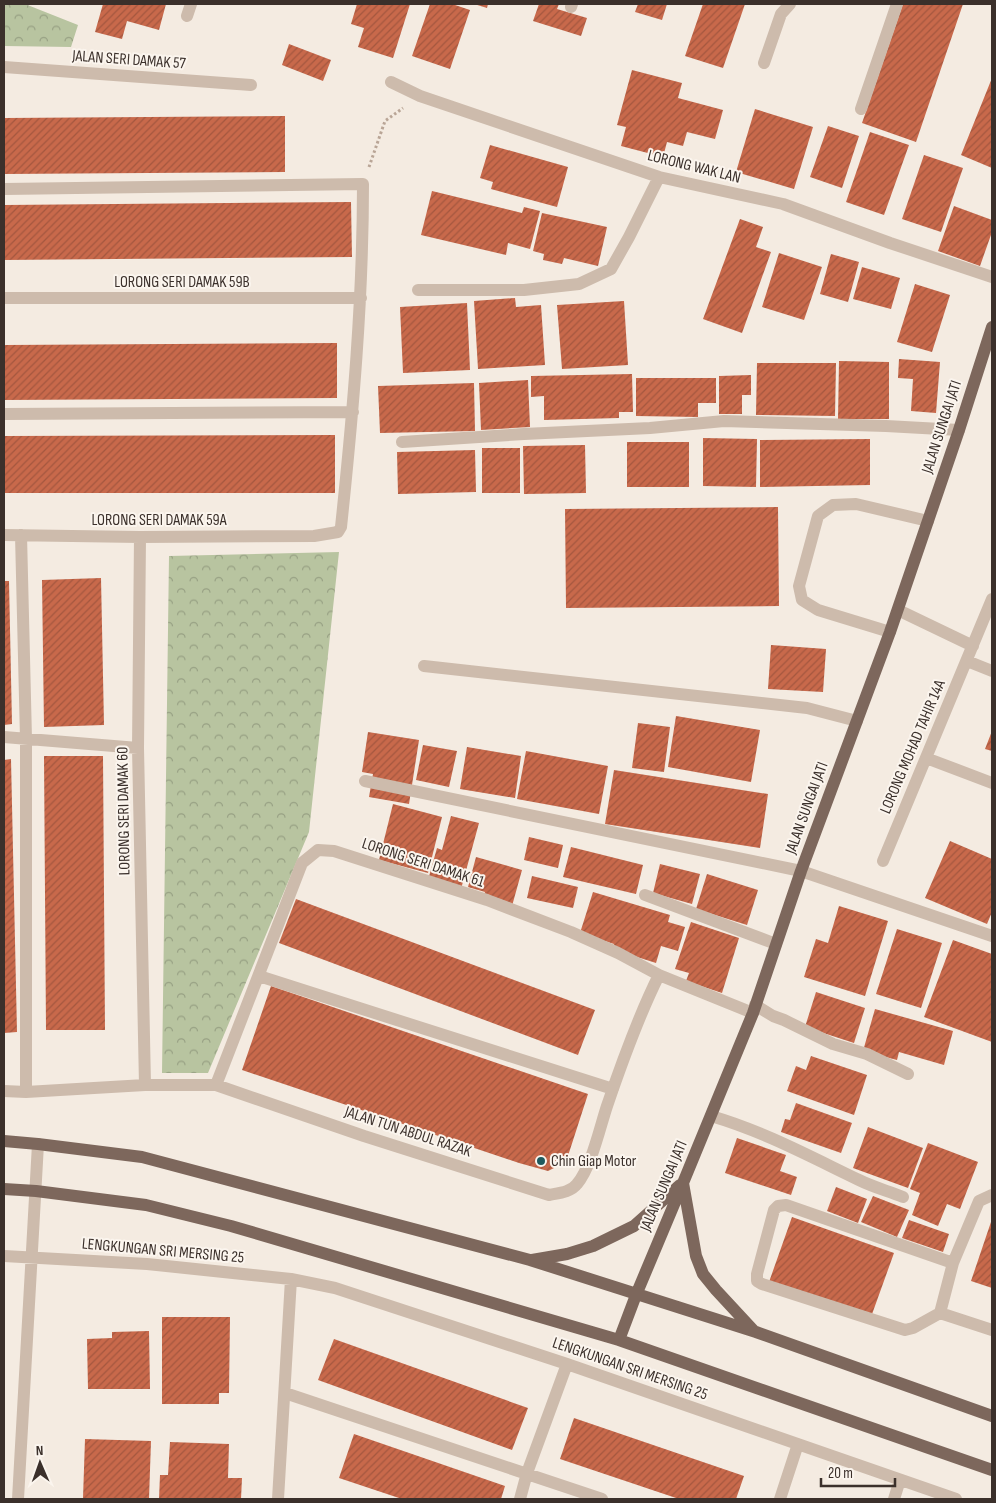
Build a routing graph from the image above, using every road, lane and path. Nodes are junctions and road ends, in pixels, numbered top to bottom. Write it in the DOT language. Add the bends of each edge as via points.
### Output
graph roads {
  1 [pos="790,4"];
  2 [pos="897,4"];
  3 [pos="764,63"];
  4 [pos="4,68"];
  5 [pos="391,82"];
  6 [pos="251,84"];
  7 [pos="420,96"];
  8 [pos="861,109"];
  9 [pos="659,177"];
  10 [pos="363,184"];
  11 [pos="4,189"];
  12 [pos="992,277"];
  13 [pos="418,290"];
  14 [pos="4,298"];
  15 [pos="361,298"];
  16 [pos="992,327"];
  17 [pos="353,412"];
  18 [pos="4,414"];
  19 [pos="959,430"];
  20 [pos="402,442"];
  21 [pos="928,521"];
  22 [pos="4,535"];
  23 [pos="21,535"];
  24 [pos="140,537"];
  25 [pos="992,599"];
  26 [pos="898,610"];
  27 [pos="890,632"];
  28 [pos="973,646"];
  29 [pos="967,661"];
  30 [pos="424,666"];
  31 [pos="992,671"];
  32 [pos="858,720"];
  33 [pos="4,737"];
  34 [pos="26,739"];
  35 [pos="138,748"];
  36 [pos="926,758"];
  37 [pos="365,781"];
  38 [pos="992,783"];
  39 [pos="883,861"];
  40 [pos="801,871"];
  41 [pos="645,895"];
  42 [pos="992,936"];
  43 [pos="776,944"];
  44 [pos="659,975"];
  45 [pos="258,976"];
  46 [pos="754,1009"];
  47 [pos="908,1074"];
  48 [pos="216,1084"];
  49 [pos="145,1085"];
  50 [pos="613,1089"];
  51 [pos="4,1091"];
  52 [pos="26,1092"];
  53 [pos="711,1116"];
  54 [pos="4,1142"];
  55 [pos="38,1144"];
  56 [pos="683,1183"];
  57 [pos="4,1189"];
  58 [pos="36,1191"];
  59 [pos="992,1195"];
  60 [pos="903,1196"];
  61 [pos="4,1256"];
  62 [pos="32,1258"];
  63 [pos="530,1260"];
  64 [pos="952,1263"];
  65 [pos="291,1279"];
  66 [pos="636,1295"];
  67 [pos="940,1312"];
  68 [pos="992,1330"];
  69 [pos="756,1332"];
  70 [pos="619,1340"];
  71 [pos="567,1364"];
  72 [pos="284,1393"];
  73 [pos="992,1406"];
  74 [pos="975,1410"];
  75 [pos="992,1416"];
  76 [pos="798,1444"];
  77 [pos="992,1470"];
  78 [pos="527,1474"];
  79 [pos="900,1480"];
  80 [pos="18,1499"];
  81 [pos="278,1499"];
  82 [pos="520,1499"];
  83 [pos="602,1499"];
  84 [pos="780,1499"];
  85 [pos="894,1499"];
  86 [pos="956,1499"];
  1 -- 3 [label="street" via="781,14"];
  2 -- 8 [label="street"];
  4 -- 6 [label="street, JALAN SERI DAMAK 57"];
  5 -- 7 [label="street, LORONG WAK LAN"];
  7 -- 9 [label="street, LORONG WAK LAN"];
  7 -- 10 [label="path" via="385,121"];
  9 -- 12 [label="street, LORONG WAK LAN" via="783,204"];
  9 -- 13 [label="street" via="611,269 579,284 524,290"];
  10 -- 11 [label="street"];
  10 -- 15 [label="street, LORONG SERI DAMAK 59A"];
  14 -- 15 [label="street, LORONG SERI DAMAK 59B"];
  15 -- 17 [label="street, LORONG SERI DAMAK 59A"];
  16 -- 19 [label="main road, JALAN SUNGAI JATI"];
  17 -- 18 [label="street"];
  17 -- 24 [label="street, LORONG SERI DAMAK 59A" via="338,532 314,536"];
  19 -- 20 [label="street" via="724,421"];
  19 -- 21 [label="main road, JALAN SUNGAI JATI"];
  21 -- 26 [label="main road, JALAN SUNGAI JATI"];
  21 -- 27 [label="street" via="856,504 833,505 818,516 799,586 802,600 818,610"];
  22 -- 23 [label="street, LORONG SERI DAMAK 59A"];
  23 -- 24 [label="street, LORONG SERI DAMAK 59A"];
  23 -- 34 [label="street"];
  24 -- 35 [label="street, LORONG SERI DAMAK 60"];
  25 -- 28 [label="street, LORONG MOHAD TAHIR 14A"];
  26 -- 27 [label="main road, JALAN SUNGAI JATI"];
  26 -- 28 [label="street"];
  27 -- 32 [label="main road, JALAN SUNGAI JATI"];
  28 -- 29 [label="street, LORONG MOHAD TAHIR 14A"];
  29 -- 31 [label="street"];
  29 -- 36 [label="street, LORONG MOHAD TAHIR 14A"];
  30 -- 32 [label="street" via="807,708"];
  32 -- 40 [label="main road, JALAN SUNGAI JATI"];
  33 -- 34 [label="street"];
  34 -- 35 [label="street"];
  34 -- 52 [label="street"];
  35 -- 49 [label="street, LORONG SERI DAMAK 60"];
  36 -- 38 [label="street"];
  36 -- 39 [label="street, LORONG MOHAD TAHIR 14A"];
  37 -- 40 [label="street"];
  40 -- 42 [label="street"];
  40 -- 43 [label="main road, JALAN SUNGAI JATI"];
  41 -- 43 [label="street"];
  43 -- 46 [label="main road, JALAN SUNGAI JATI"];
  44 -- 45 [label="street, LORONG SERI DAMAK 61" via="571,932 487,900 334,851 318,850 302,863"];
  44 -- 46 [label="street, LORONG SERI DAMAK 61"];
  44 -- 50 [label="street, JALAN TUN ABDUL RAZAK" via="645,1003"];
  45 -- 48 [label="street, LORONG SERI DAMAK 61"];
  45 -- 50 [label="street"];
  46 -- 47 [label="street, LORONG SERI DAMAK 61"];
  46 -- 53 [label="main road, JALAN SUNGAI JATI"];
  48 -- 49 [label="street, JALAN TUN ABDUL RAZAK"];
  48 -- 50 [label="street, JALAN TUN ABDUL RAZAK" via="364,1136 549,1195 576,1186 585,1174"];
  49 -- 52 [label="street, JALAN TUN ABDUL RAZAK"];
  51 -- 52 [label="street, JALAN TUN ABDUL RAZAK"];
  53 -- 56 [label="main road, JALAN SUNGAI JATI"];
  53 -- 60 [label="street" via="733,1122 861,1181"];
  54 -- 55 [label="main road"];
  55 -- 58 [label="street"];
  55 -- 63 [label="main road" via="142,1157"];
  56 -- 63 [label="main road" via="634,1226 593,1246"];
  56 -- 66 [label="main road, JALAN SUNGAI JATI"];
  56 -- 69 [label="main road" via="696,1256 703,1274"];
  57 -- 58 [label="main road"];
  58 -- 62 [label="street"];
  58 -- 70 [label="main road" via="146,1205 231,1226"];
  59 -- 64 [label="street" via="979,1201"];
  61 -- 62 [label="street, LENGKUNGAN SRI MERSING 25"];
  62 -- 65 [label="street, LENGKUNGAN SRI MERSING 25" via="148,1264"];
  62 -- 80 [label="street"];
  63 -- 66 [label="main road"];
  64 -- 67 [label="street"];
  64 -- 67 [label="street" via="778,1206 774,1210 757,1274 757,1281 762,1284 904,1330 914,1328"];
  65 -- 71 [label="street, LENGKUNGAN SRI MERSING 25" via="335,1288"];
  65 -- 72 [label="street"];
  66 -- 69 [label="main road"];
  66 -- 70 [label="main road, JALAN SUNGAI JATI"];
  67 -- 68 [label="street"];
  69 -- 74 [label="main road"];
  70 -- 77 [label="main road"];
  71 -- 76 [label="street, LENGKUNGAN SRI MERSING 25"];
  71 -- 78 [label="street"];
  72 -- 78 [label="street"];
  72 -- 81 [label="street"];
  73 -- 74 [label="main road"];
  74 -- 75 [label="main road"];
  76 -- 79 [label="street, LENGKUNGAN SRI MERSING 25"];
  76 -- 84 [label="street"];
  78 -- 82 [label="street"];
  78 -- 83 [label="street"];
  79 -- 85 [label="street"];
  79 -- 86 [label="street, LENGKUNGAN SRI MERSING 25"];
}
